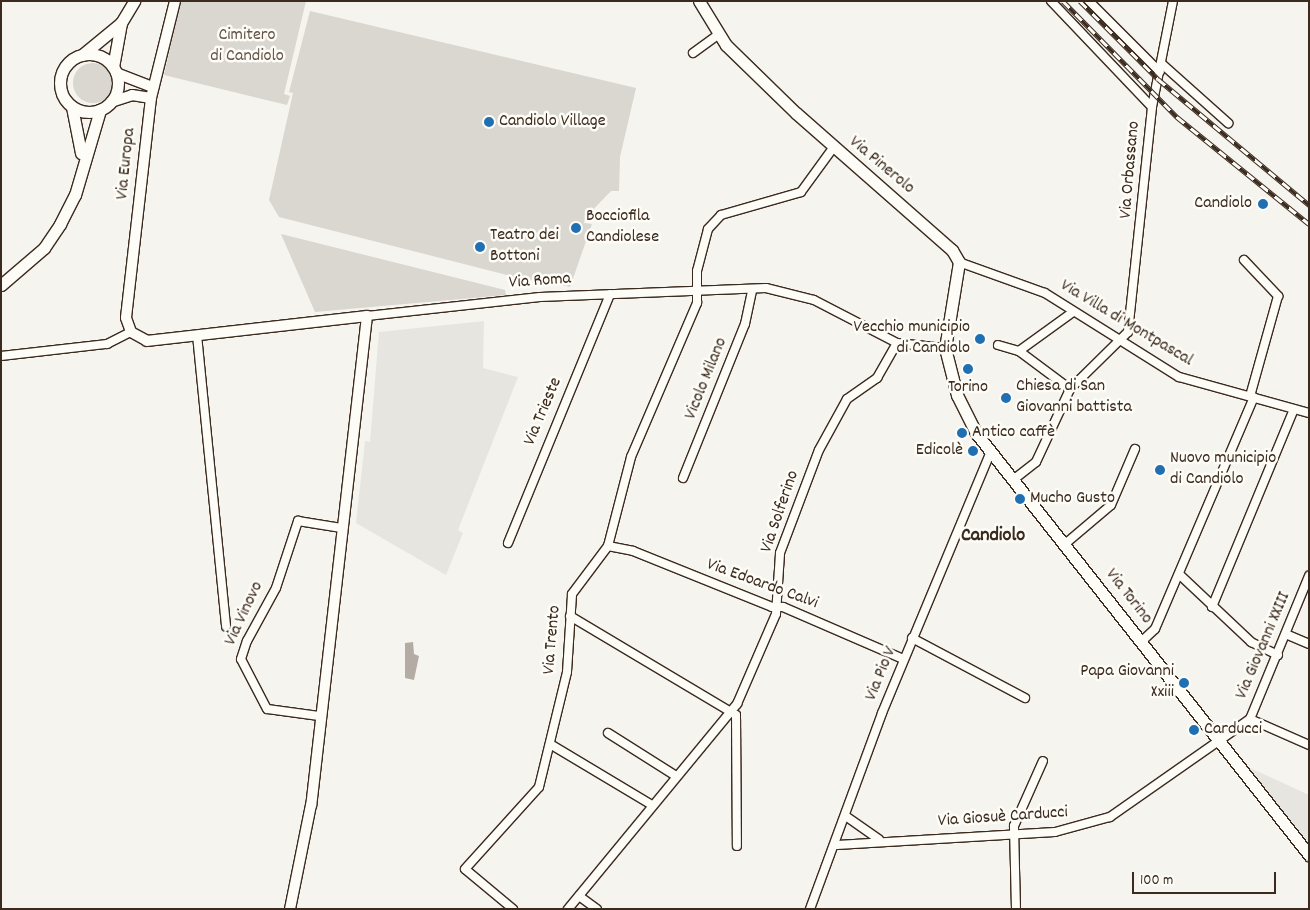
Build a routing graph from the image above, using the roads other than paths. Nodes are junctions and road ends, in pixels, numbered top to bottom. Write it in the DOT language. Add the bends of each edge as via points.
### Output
graph roads {
  1 [pos="134,1"];
  2 [pos="175,1"];
  3 [pos="699,1"];
  4 [pos="1050,1"];
  5 [pos="1089,1"];
  6 [pos="1172,1"];
  7 [pos="1097,5"];
  8 [pos="121,23"];
  9 [pos="718,34"];
  10 [pos="693,53"];
  11 [pos="82,55"];
  12 [pos="1161,68"];
  13 [pos="114,70"];
  14 [pos="152,87"];
  15 [pos="151,98"];
  16 [pos="111,102"];
  17 [pos="1152,106"];
  18 [pos="72,107"];
  19 [pos="100,110"];
  20 [pos="1228,123"];
  21 [pos="833,148"];
  22 [pos="82,160"];
  23 [pos="1244,260"];
  24 [pos="958,262"];
  25 [pos="1,285"];
  26 [pos="697,290"];
  27 [pos="752,290"];
  28 [pos="610,294"];
  29 [pos="1073,312"];
  30 [pos="367,316"];
  31 [pos="131,332"];
  32 [pos="197,335"];
  33 [pos="1121,342"];
  34 [pos="897,343"];
  35 [pos="998,345"];
  36 [pos="945,348"];
  37 [pos="1020,351"];
  38 [pos="1,356"];
  39 [pos="1070,389"];
  40 [pos="1252,397"];
  41 [pos="1294,409"];
  42 [pos="1309,413"];
  43 [pos="1135,449"];
  44 [pos="990,453"];
  45 [pos="683,478"];
  46 [pos="1013,480"];
  47 [pos="341,528"];
  48 [pos="508,543"];
  49 [pos="1065,544"];
  50 [pos="608,546"];
  51 [pos="1180,575"];
  52 [pos="1309,576"];
  53 [pos="777,607"];
  54 [pos="1212,607"];
  55 [pos="570,616"];
  56 [pos="226,627"];
  57 [pos="1288,635"];
  58 [pos="912,638"];
  59 [pos="1141,642"];
  60 [pos="1309,644"];
  61 [pos="1278,655"];
  62 [pos="904,659"];
  63 [pos="1025,698"];
  64 [pos="731,712"];
  65 [pos="319,716"];
  66 [pos="1250,719"];
  67 [pos="608,733"];
  68 [pos="1218,740"];
  69 [pos="550,744"];
  70 [pos="1309,745"];
  71 [pos="1043,762"];
  72 [pos="676,776"];
  73 [pos="652,805"];
  74 [pos="847,817"];
  75 [pos="1013,835"];
  76 [pos="884,840"];
  77 [pos="837,845"];
  78 [pos="736,846"];
  79 [pos="1309,855"];
  80 [pos="579,896"];
  81 [pos="290,909"];
  82 [pos="513,909"];
  83 [pos="568,909"];
  84 [pos="596,909"];
  85 [pos="810,909"];
  86 [pos="1016,909"];
  1 -- 8 [label="main road"];
  2 -- 14 [label="street, Via Europa"];
  3 -- 9 [label="main road, Via Pinerolo"];
  4 -- 17 [label="street"];
  5 -- 7 [label="street"];
  6 -- 12 [label="street, Via Orbassano"];
  7 -- 12 [label="street"];
  8 -- 11 [label="main road"];
  8 -- 13 [label="main road"];
  9 -- 10 [label="street"];
  9 -- 21 [label="main road, Via Pinerolo"];
  11 -- 13 [label="main road" via="99,56"];
  11 -- 18 [label="main road" via="67,63 60,80"];
  12 -- 17 [label="street, Via Orbassano"];
  12 -- 20 [label="street"];
  13 -- 14 [label="street"];
  13 -- 16 [label="main road" via="118,88"];
  14 -- 15 [label="street, Via Europa"];
  15 -- 16 [label="street" via="132,95"];
  15 -- 31 [label="street, Via Europa" via="126,318"];
  16 -- 19 [label="main road"];
  17 -- 33 [label="street, Via Orbassano" via="1134,287 1128,332"];
  18 -- 19 [label="main road"];
  18 -- 22 [label="main road"];
  19 -- 22 [label="main road"];
  21 -- 24 [label="main road, Via Pinerolo" via="952,250"];
  21 -- 26 [label="street, Via Trento" via="801,192 714,220 704,242"];
  22 -- 25 [label="main road" via="74,195 60,224 44,248"];
  23 -- 40 [label="street" via="1278,296"];
  24 -- 29 [label="street, Via Villa di Montpascal" via="1021,281"];
  24 -- 36 [label="main road"];
  26 -- 27 [label="street, Via Roma"];
  26 -- 28 [label="street, Via Roma"];
  26 -- 50 [label="street, Via Trento" via="697,303 631,457"];
  27 -- 34 [label="street, Via Roma" via="791,291"];
  27 -- 45 [label="street, Vicolo Milano" via="746,324"];
  28 -- 30 [label="street, Via Roma" via="540,296"];
  28 -- 48 [label="street, Via Trieste"];
  29 -- 33 [label="street, Via Villa di Montpascal"];
  29 -- 37 [label="street"];
  30 -- 32 [label="street, Via Roma"];
  30 -- 47 [label="street"];
  31 -- 32 [label="street, Via Roma" via="147,341"];
  31 -- 38 [label="street" via="107,344"];
  32 -- 56 [label="street"];
  33 -- 39 [label="street"];
  33 -- 40 [label="street, Via Villa di Montpascal" via="1179,377"];
  34 -- 36 [label="street, Via Roma"];
  34 -- 53 [label="street, Via Solferino" via="872,383 847,399 819,450 780,553"];
  35 -- 37 [label="street"];
  36 -- 44 [label="main road, Via Torino" via="956,395"];
  37 -- 39 [label="street"];
  39 -- 46 [label="street" via="1036,462"];
  40 -- 41 [label="street, Via Villa di Montpascal"];
  40 -- 51 [label="street"];
  41 -- 42 [label="street, Via Villa di Montpascal"];
  41 -- 54 [label="street"];
  43 -- 49 [label="street" via="1111,505"];
  44 -- 46 [label="main road, Via Torino"];
  44 -- 58 [label="street, Via Pio V"];
  46 -- 49 [label="main road, Via Torino"];
  47 -- 65 [label="street"];
  47 -- 65 [label="street, Via Vinovo" via="298,521 276,588 247,640 242,659 267,708"];
  49 -- 59 [label="main road, Via Torino"];
  50 -- 53 [label="street, Via Edoardo Calvi" via="633,551"];
  50 -- 55 [label="street, Via Trento" via="580,580"];
  51 -- 54 [label="street"];
  51 -- 59 [label="street" via="1155,629"];
  52 -- 57 [label="street, Via Giovanni XXIII"];
  53 -- 62 [label="street, Via Edoardo Calvi"];
  53 -- 64 [label="street, Via Solferino" via="765,646"];
  54 -- 61 [label="street" via="1251,642"];
  55 -- 64 [label="street"];
  55 -- 69 [label="street, Via Trento" via="567,672"];
  57 -- 60 [label="street"];
  57 -- 61 [label="street, Via Giovanni XXIII"];
  58 -- 62 [label="street, Via Pio V"];
  58 -- 63 [label="street"];
  59 -- 68 [label="main road, Via Torino"];
  61 -- 66 [label="street, Via Giovanni XXIII"];
  62 -- 74 [label="street, Via Pio V"];
  64 -- 72 [label="street, Via Solferino"];
  64 -- 78 [label="street" via="736,715"];
  65 -- 81 [label="street" via="308,823"];
  66 -- 68 [label="street, Via Giovanni XXIII"];
  66 -- 70 [label="street"];
  67 -- 72 [label="street"];
  68 -- 75 [label="street, Via Giosuè Carducci" via="1105,820 1065,831"];
  68 -- 79 [label="main road, Via Torino"];
  69 -- 73 [label="street"];
  69 -- 82 [label="street, Via Trento" via="539,787 465,869"];
  71 -- 75 [label="street"];
  72 -- 73 [label="street, Via Solferino"];
  73 -- 80 [label="street, Via Solferino"];
  74 -- 76 [label="street, Via Giosuè Carducci" via="862,831"];
  74 -- 77 [label="street, Via Pio V"];
  75 -- 76 [label="street, Via Giosuè Carducci"];
  75 -- 86 [label="street"];
  76 -- 77 [label="street, Via Giosuè Carducci"];
  77 -- 85 [label="street, Via Pio V"];
  80 -- 83 [label="street, Via Solferino"];
  80 -- 84 [label="street"];
}
